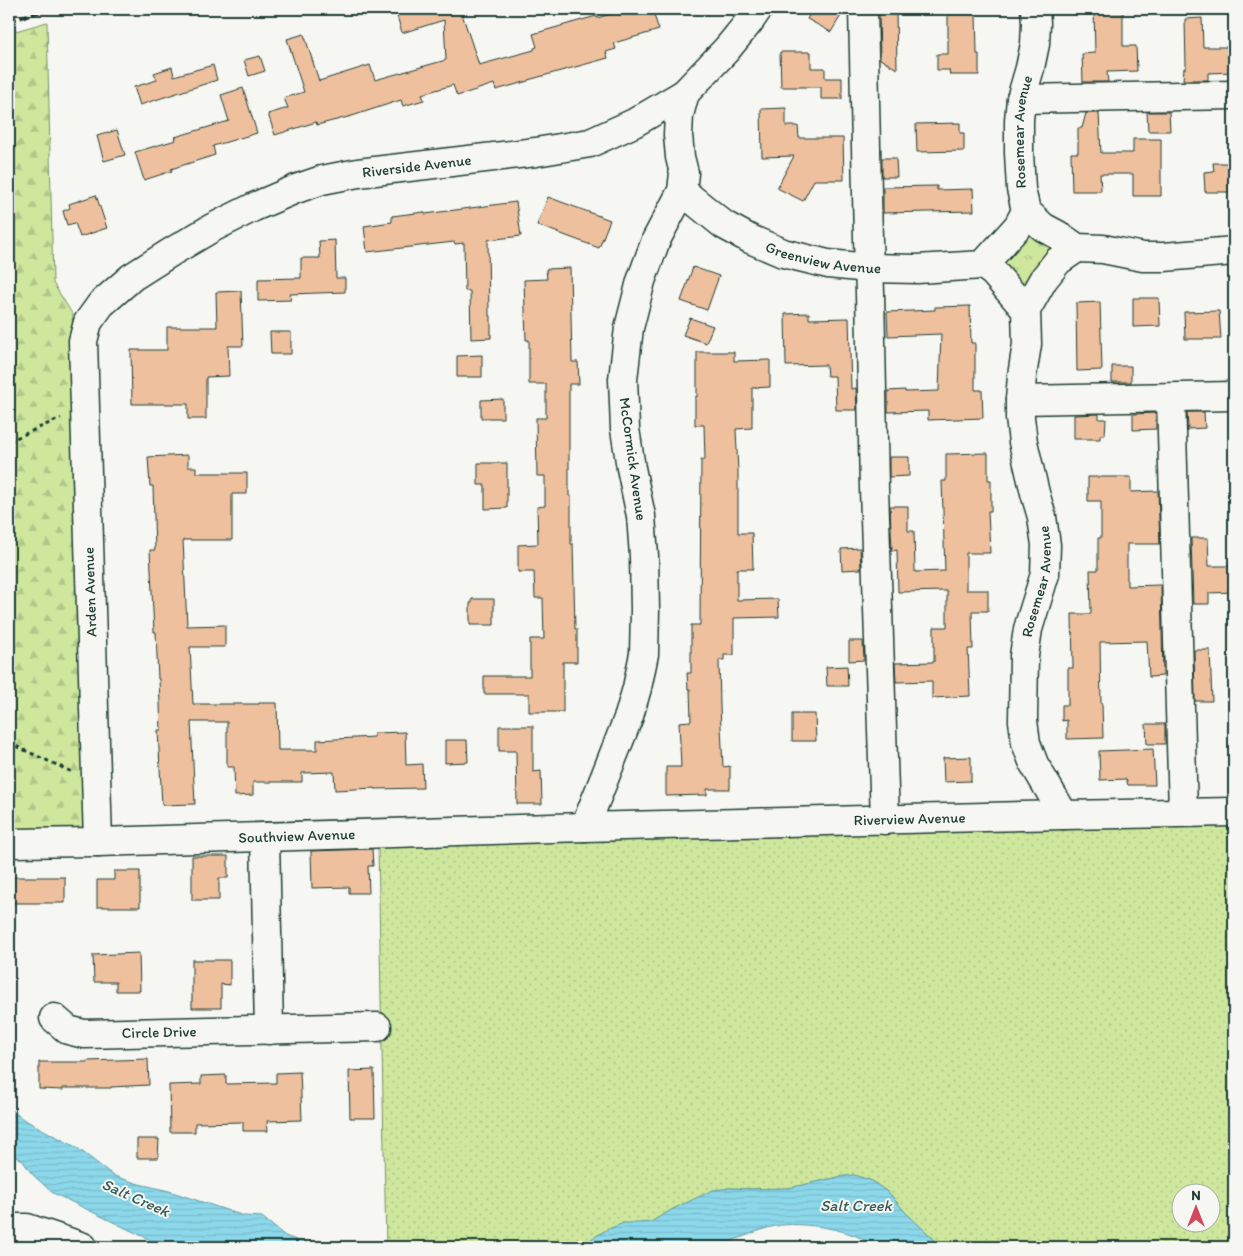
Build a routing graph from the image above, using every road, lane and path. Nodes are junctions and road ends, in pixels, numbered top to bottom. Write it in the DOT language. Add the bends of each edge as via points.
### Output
graph roads {
  1 [pos="758,9"];
  2 [pos="863,9"];
  3 [pos="1035,9"];
  4 [pos="685,93"];
  5 [pos="1234,95"];
  6 [pos="1021,99"];
  7 [pos="682,191"];
  8 [pos="1026,211"];
  9 [pos="1077,248"];
  10 [pos="1234,250"];
  11 [pos="982,265"];
  12 [pos="869,268"];
  13 [pos="1026,310"];
  14 [pos="82,342"];
  15 [pos="1234,396"];
  16 [pos="1171,398"];
  17 [pos="1020,400"];
  18 [pos="85,408"];
  19 [pos="9,441"];
  20 [pos="9,743"];
  21 [pos="96,763"];
  22 [pos="1183,812"];
  23 [pos="1234,812"];
  24 [pos="1064,815"];
  25 [pos="885,820"];
  26 [pos="585,827"];
  27 [pos="265,837"];
  28 [pos="98,842"];
  29 [pos="9,843"];
  30 [pos="54,1018"];
  31 [pos="377,1027"];
  32 [pos="269,1030"];
  33 [pos="9,1228"];
  34 [pos="83,1247"];
  1 -- 4 [label="street, Riverside Avenue" via="727,49"];
  2 -- 12 [label="street"];
  3 -- 6 [label="street, Rosemear Avenue" via="1035,44"];
  4 -- 7 [label="street, McCormick Avenue" via="678,135 684,173"];
  4 -- 14 [label="street, Riverside Avenue" via="634,123 590,143 358,172 322,180 254,206 173,250 132,278 101,304 88,322"];
  5 -- 6 [label="street"];
  6 -- 8 [label="street, Rosemear Avenue" via="1019,153"];
  7 -- 12 [label="street, Greenview Avenue" via="724,225 750,239 828,264"];
  7 -- 26 [label="street, McCormick Avenue" via="656,240 641,281 629,328 623,379 631,468 641,516 644,654 629,716"];
  8 -- 9 [label="street" via="1043,227"];
  8 -- 11 [label="street" via="1018,226"];
  9 -- 10 [label="street" via="1164,258"];
  9 -- 13 [label="street" via="1058,261"];
  11 -- 12 [label="street, Greenview Avenue"];
  11 -- 13 [label="street" via="993,272"];
  12 -- 25 [label="street"];
  13 -- 17 [label="street, Rosemear Avenue" via="1027,344"];
  14 -- 18 [label="street, Arden Avenue"];
  15 -- 16 [label="street"];
  16 -- 17 [label="street"];
  16 -- 22 [label="street"];
  17 -- 24 [label="street, Rosemear Avenue" via="1023,442 1046,545 1045,574 1028,629 1024,656 1023,721 1026,743 1034,764"];
  18 -- 19 [label="path"];
  18 -- 21 [label="street, Arden Avenue"];
  20 -- 21 [label="path" via="73,773"];
  21 -- 28 [label="street, Arden Avenue"];
  22 -- 23 [label="street, Riverview Avenue"];
  22 -- 24 [label="street, Riverview Avenue"];
  24 -- 25 [label="street, Riverview Avenue"];
  25 -- 26 [label="street, Riverview Avenue"];
  26 -- 27 [label="street, Southview Avenue"];
  27 -- 28 [label="street, Southview Avenue"];
  27 -- 32 [label="street"];
  28 -- 29 [label="street, Southview Avenue"];
  30 -- 32 [label="street, Circle Drive" via="68,1030 84,1034"];
  31 -- 32 [label="street, Circle Drive"];
  33 -- 34 [label="street" via="28,1228"];
}
